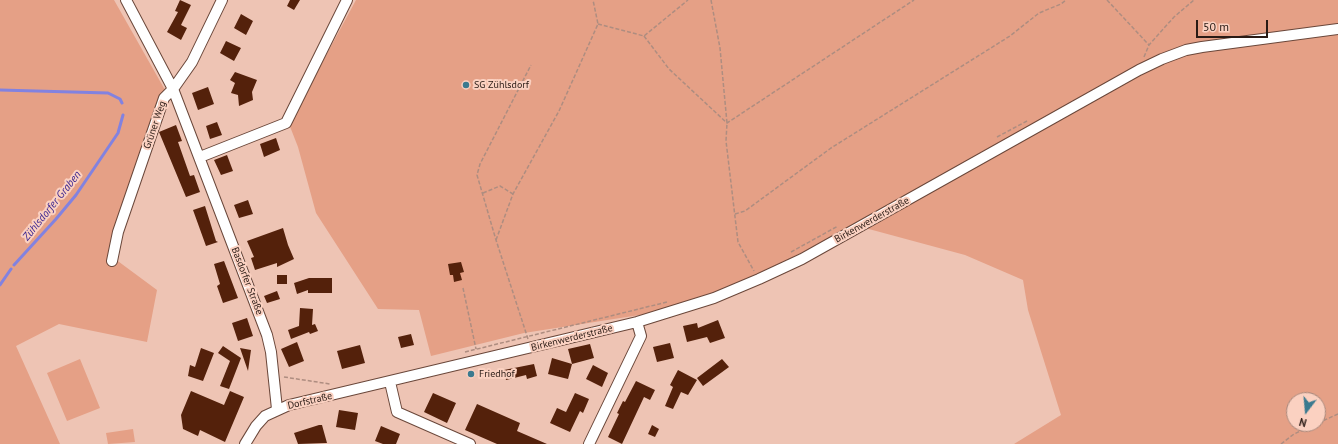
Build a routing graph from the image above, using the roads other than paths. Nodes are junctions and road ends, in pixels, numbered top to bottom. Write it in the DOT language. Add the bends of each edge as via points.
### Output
graph roads {
  1 [pos="126,0"];
  2 [pos="222,0"];
  3 [pos="347,0"];
  4 [pos="1338,29"];
  5 [pos="173,89"];
  6 [pos="200,157"];
  7 [pos="112,261"];
  8 [pos="637,322"];
  9 [pos="390,382"];
  10 [pos="277,409"];
  11 [pos="245,444"];
  12 [pos="470,444"];
  13 [pos="589,444"];
  1 -- 5 [label="street, Basdorfer Straße"];
  2 -- 5 [label="street, Grüner Weg" via="192,62"];
  3 -- 6 [label="street" via="286,123"];
  4 -- 8 [label="street, Birkenwerderstraße" via="1202,47 1162,59 802,259 757,276 714,298"];
  5 -- 6 [label="street, Basdorfer Straße"];
  5 -- 7 [label="street, Grüner Weg" via="164,98 118,232"];
  6 -- 10 [label="street, Basdorfer Straße" via="267,335"];
  8 -- 9 [label="street, Birkenwerderstraße"];
  8 -- 13 [label="street" via="641,336"];
  9 -- 10 [label="street, Dorfstraße"];
  9 -- 12 [label="street" via="397,412"];
  10 -- 11 [label="street, Dorfstraße" via="256,426"];
}
